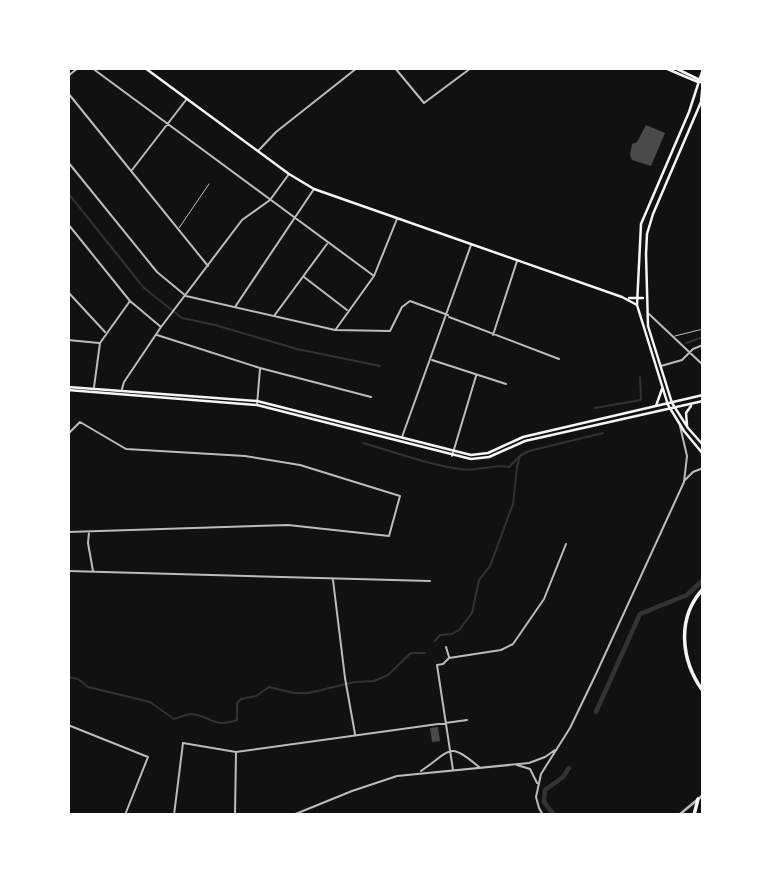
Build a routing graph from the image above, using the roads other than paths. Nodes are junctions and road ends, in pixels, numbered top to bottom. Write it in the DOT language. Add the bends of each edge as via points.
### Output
graph roads {
  1 [pos="78,68"];
  2 [pos="92,68"];
  3 [pos="145,68"];
  4 [pos="357,68"];
  5 [pos="395,68"];
  6 [pos="471,68"];
  7 [pos="665,68"];
  8 [pos="675,68"];
  9 [pos="703,69"];
  10 [pos="68,76"];
  11 [pos="701,81"];
  12 [pos="68,93"];
  13 [pos="702,95"];
  14 [pos="187,99"];
  15 [pos="166,124"];
  16 [pos="258,151"];
  17 [pos="68,162"];
  18 [pos="132,171"];
  19 [pos="289,174"];
  20 [pos="209,184"];
  21 [pos="314,189"];
  22 [pos="270,200"];
  23 [pos="397,218"];
  24 [pos="296,219"];
  25 [pos="68,224"];
  26 [pos="178,230"];
  27 [pos="328,243"];
  28 [pos="472,244"];
  29 [pos="518,260"];
  30 [pos="208,266"];
  31 [pos="303,276"];
  32 [pos="374,276"];
  33 [pos="639,290"];
  34 [pos="69,295"];
  35 [pos="186,296"];
  36 [pos="622,297"];
  37 [pos="629,298"];
  38 [pos="130,300"];
  39 [pos="648,301"];
  40 [pos="637,302"];
  41 [pos="235,307"];
  42 [pos="648,307"];
  43 [pos="639,309"];
  44 [pos="349,311"];
  45 [pos="648,313"];
  46 [pos="448,315"];
  47 [pos="274,317"];
  48 [pos="161,327"];
  49 [pos="703,329"];
  50 [pos="335,330"];
  51 [pos="106,333"];
  52 [pos="156,335"];
  53 [pos="493,335"];
  54 [pos="673,336"];
  55 [pos="68,340"];
  56 [pos="100,343"];
  57 [pos="703,345"];
  58 [pos="690,351"];
  59 [pos="431,359"];
  60 [pos="559,359"];
  61 [pos="703,365"];
  62 [pos="660,366"];
  63 [pos="260,368"];
  64 [pos="476,376"];
  65 [pos="506,384"];
  66 [pos="662,387"];
  67 [pos="68,388"];
  68 [pos="94,390"];
  69 [pos="122,392"];
  70 [pos="703,395"];
  71 [pos="371,397"];
  72 [pos="703,401"];
  73 [pos="257,403"];
  74 [pos="670,404"];
  75 [pos="695,404"];
  76 [pos="653,408"];
  77 [pos="673,409"];
  78 [pos="679,423"];
  79 [pos="688,428"];
  80 [pos="68,435"];
  81 [pos="401,440"];
  82 [pos="703,445"];
  83 [pos="453,454"];
  84 [pos="703,454"];
  85 [pos="703,468"];
  86 [pos="684,482"];
  87 [pos="68,532"];
  88 [pos="89,532"];
  89 [pos="566,544"];
  90 [pos="68,571"];
  91 [pos="93,572"];
  92 [pos="333,579"];
  93 [pos="430,581"];
  94 [pos="703,589"];
  95 [pos="446,647"];
  96 [pos="449,658"];
  97 [pos="437,665"];
  98 [pos="431,666"];
  99 [pos="703,691"];
  100 [pos="467,720"];
  101 [pos="447,723"];
  102 [pos="68,725"];
  103 [pos="355,736"];
  104 [pos="558,747"];
  105 [pos="451,750"];
  106 [pos="236,752"];
  107 [pos="513,765"];
  108 [pos="480,768"];
  109 [pos="453,770"];
  110 [pos="418,773"];
  111 [pos="537,785"];
  112 [pos="701,797"];
  113 [pos="125,815"];
  114 [pos="174,815"];
  115 [pos="235,815"];
  116 [pos="293,815"];
  117 [pos="543,815"];
  118 [pos="678,815"];
  119 [pos="694,815"];
  1 -- 10 [label="street"];
  2 -- 15 [label="street"];
  3 -- 14 [label="main road"];
  4 -- 16 [label="street"];
  5 -- 6 [label="street" via="424,103"];
  7 -- 11 [label="main road"];
  8 -- 11 [label="main road"];
  9 -- 11 [label="main road"];
  11 -- 13 [label="main road"];
  11 -- 33 [label="main road" via="640,228"];
  12 -- 18 [label="street"];
  13 -- 39 [label="main road" via="649,228"];
  14 -- 15 [label="street"];
  14 -- 16 [label="main road"];
  15 -- 18 [label="street"];
  15 -- 22 [label="street"];
  16 -- 19 [label="main road"];
  17 -- 35 [label="street" via="157,272"];
  18 -- 26 [label="street"];
  19 -- 21 [label="main road"];
  19 -- 22 [label="street"];
  20 -- 26 [label="lane"];
  21 -- 23 [label="main road"];
  21 -- 24 [label="street"];
  22 -- 24 [label="street"];
  22 -- 30 [label="street" via="242,220"];
  23 -- 28 [label="main road"];
  23 -- 32 [label="street"];
  24 -- 27 [label="street"];
  24 -- 41 [label="street"];
  25 -- 38 [label="street"];
  26 -- 30 [label="street"];
  27 -- 31 [label="street"];
  27 -- 32 [label="street"];
  28 -- 29 [label="main road"];
  28 -- 46 [label="street"];
  29 -- 36 [label="main road"];
  29 -- 53 [label="street"];
  30 -- 35 [label="street"];
  31 -- 44 [label="street"];
  31 -- 47 [label="street"];
  32 -- 44 [label="street"];
  33 -- 37 [label="main road"];
  33 -- 40 [label="main road"];
  34 -- 51 [label="street"];
  35 -- 41 [label="street"];
  35 -- 48 [label="street"];
  36 -- 37 [label="main road"];
  36 -- 40 [label="main road"];
  37 -- 40 [label="main road"];
  38 -- 48 [label="street"];
  38 -- 51 [label="street"];
  39 -- 40 [label="main road"];
  39 -- 42 [label="main road"];
  40 -- 43 [label="main road"];
  41 -- 47 [label="street"];
  42 -- 43 [label="main road"];
  42 -- 45 [label="main road"];
  43 -- 66 [label="main road"];
  44 -- 50 [label="street"];
  45 -- 54 [label="street"];
  45 -- 62 [label="main road" via="647,325"];
  46 -- 50 [label="street" via="410,302 401,307 390,331"];
  46 -- 53 [label="street"];
  46 -- 59 [label="street"];
  47 -- 50 [label="street"];
  48 -- 52 [label="street"];
  49 -- 54 [label="lane"];
  51 -- 56 [label="street"];
  52 -- 63 [label="street"];
  52 -- 69 [label="street"];
  53 -- 60 [label="street"];
  54 -- 58 [label="street"];
  55 -- 56 [label="street"];
  56 -- 68 [label="street"];
  57 -- 58 [label="street"];
  58 -- 61 [label="street"];
  58 -- 62 [label="street" via="682,360"];
  59 -- 64 [label="street"];
  59 -- 81 [label="street"];
  62 -- 74 [label="main road"];
  63 -- 71 [label="street"];
  63 -- 73 [label="street"];
  64 -- 65 [label="street"];
  64 -- 83 [label="street"];
  66 -- 74 [label="main road"];
  66 -- 76 [label="main road"];
  67 -- 68 [label="main road"];
  68 -- 69 [label="main road"];
  69 -- 73 [label="main road"];
  70 -- 74 [label="main road"];
  72 -- 75 [label="main road"];
  73 -- 81 [label="main road"];
  74 -- 76 [label="main road"];
  74 -- 77 [label="main road"];
  75 -- 77 [label="main road"];
  75 -- 79 [label="main road" via="686,412"];
  76 -- 83 [label="main road" via="523,437 488,453"];
  77 -- 78 [label="main road"];
  77 -- 79 [label="main road"];
  77 -- 83 [label="main road" via="525,442 483,458"];
  78 -- 84 [label="main road"];
  78 -- 86 [label="street" via="686,450"];
  79 -- 82 [label="main road"];
  80 -- 88 [label="street" via="80,422 126,449 289,463 400,496 389,536 288,525"];
  81 -- 83 [label="main road"];
  85 -- 86 [label="street"];
  86 -- 104 [label="street"];
  87 -- 88 [label="street"];
  88 -- 91 [label="street"];
  89 -- 96 [label="street" via="544,599 513,644"];
  90 -- 91 [label="street"];
  91 -- 92 [label="street"];
  92 -- 93 [label="street"];
  92 -- 103 [label="street"];
  94 -- 99 [label="main road" via="689,610 684,637 690,669"];
  95 -- 96 [label="street"];
  96 -- 97 [label="street"];
  97 -- 98 [label="street"];
  97 -- 101 [label="street"];
  100 -- 101 [label="street"];
  101 -- 103 [label="street"];
  101 -- 105 [label="street"];
  102 -- 113 [label="street" via="148,757"];
  103 -- 106 [label="street"];
  104 -- 107 [label="street" via="540,760"];
  104 -- 111 [label="street"];
  105 -- 108 [label="street" via="459,750"];
  105 -- 109 [label="street"];
  105 -- 110 [label="street"];
  106 -- 114 [label="street" via="183,743"];
  106 -- 115 [label="street"];
  107 -- 108 [label="street"];
  107 -- 111 [label="street" via="530,769"];
  108 -- 109 [label="street"];
  109 -- 110 [label="street"];
  110 -- 116 [label="street" via="352,790"];
  111 -- 117 [label="street"];
  112 -- 118 [label="street"];
  112 -- 119 [label="main road"];
}
